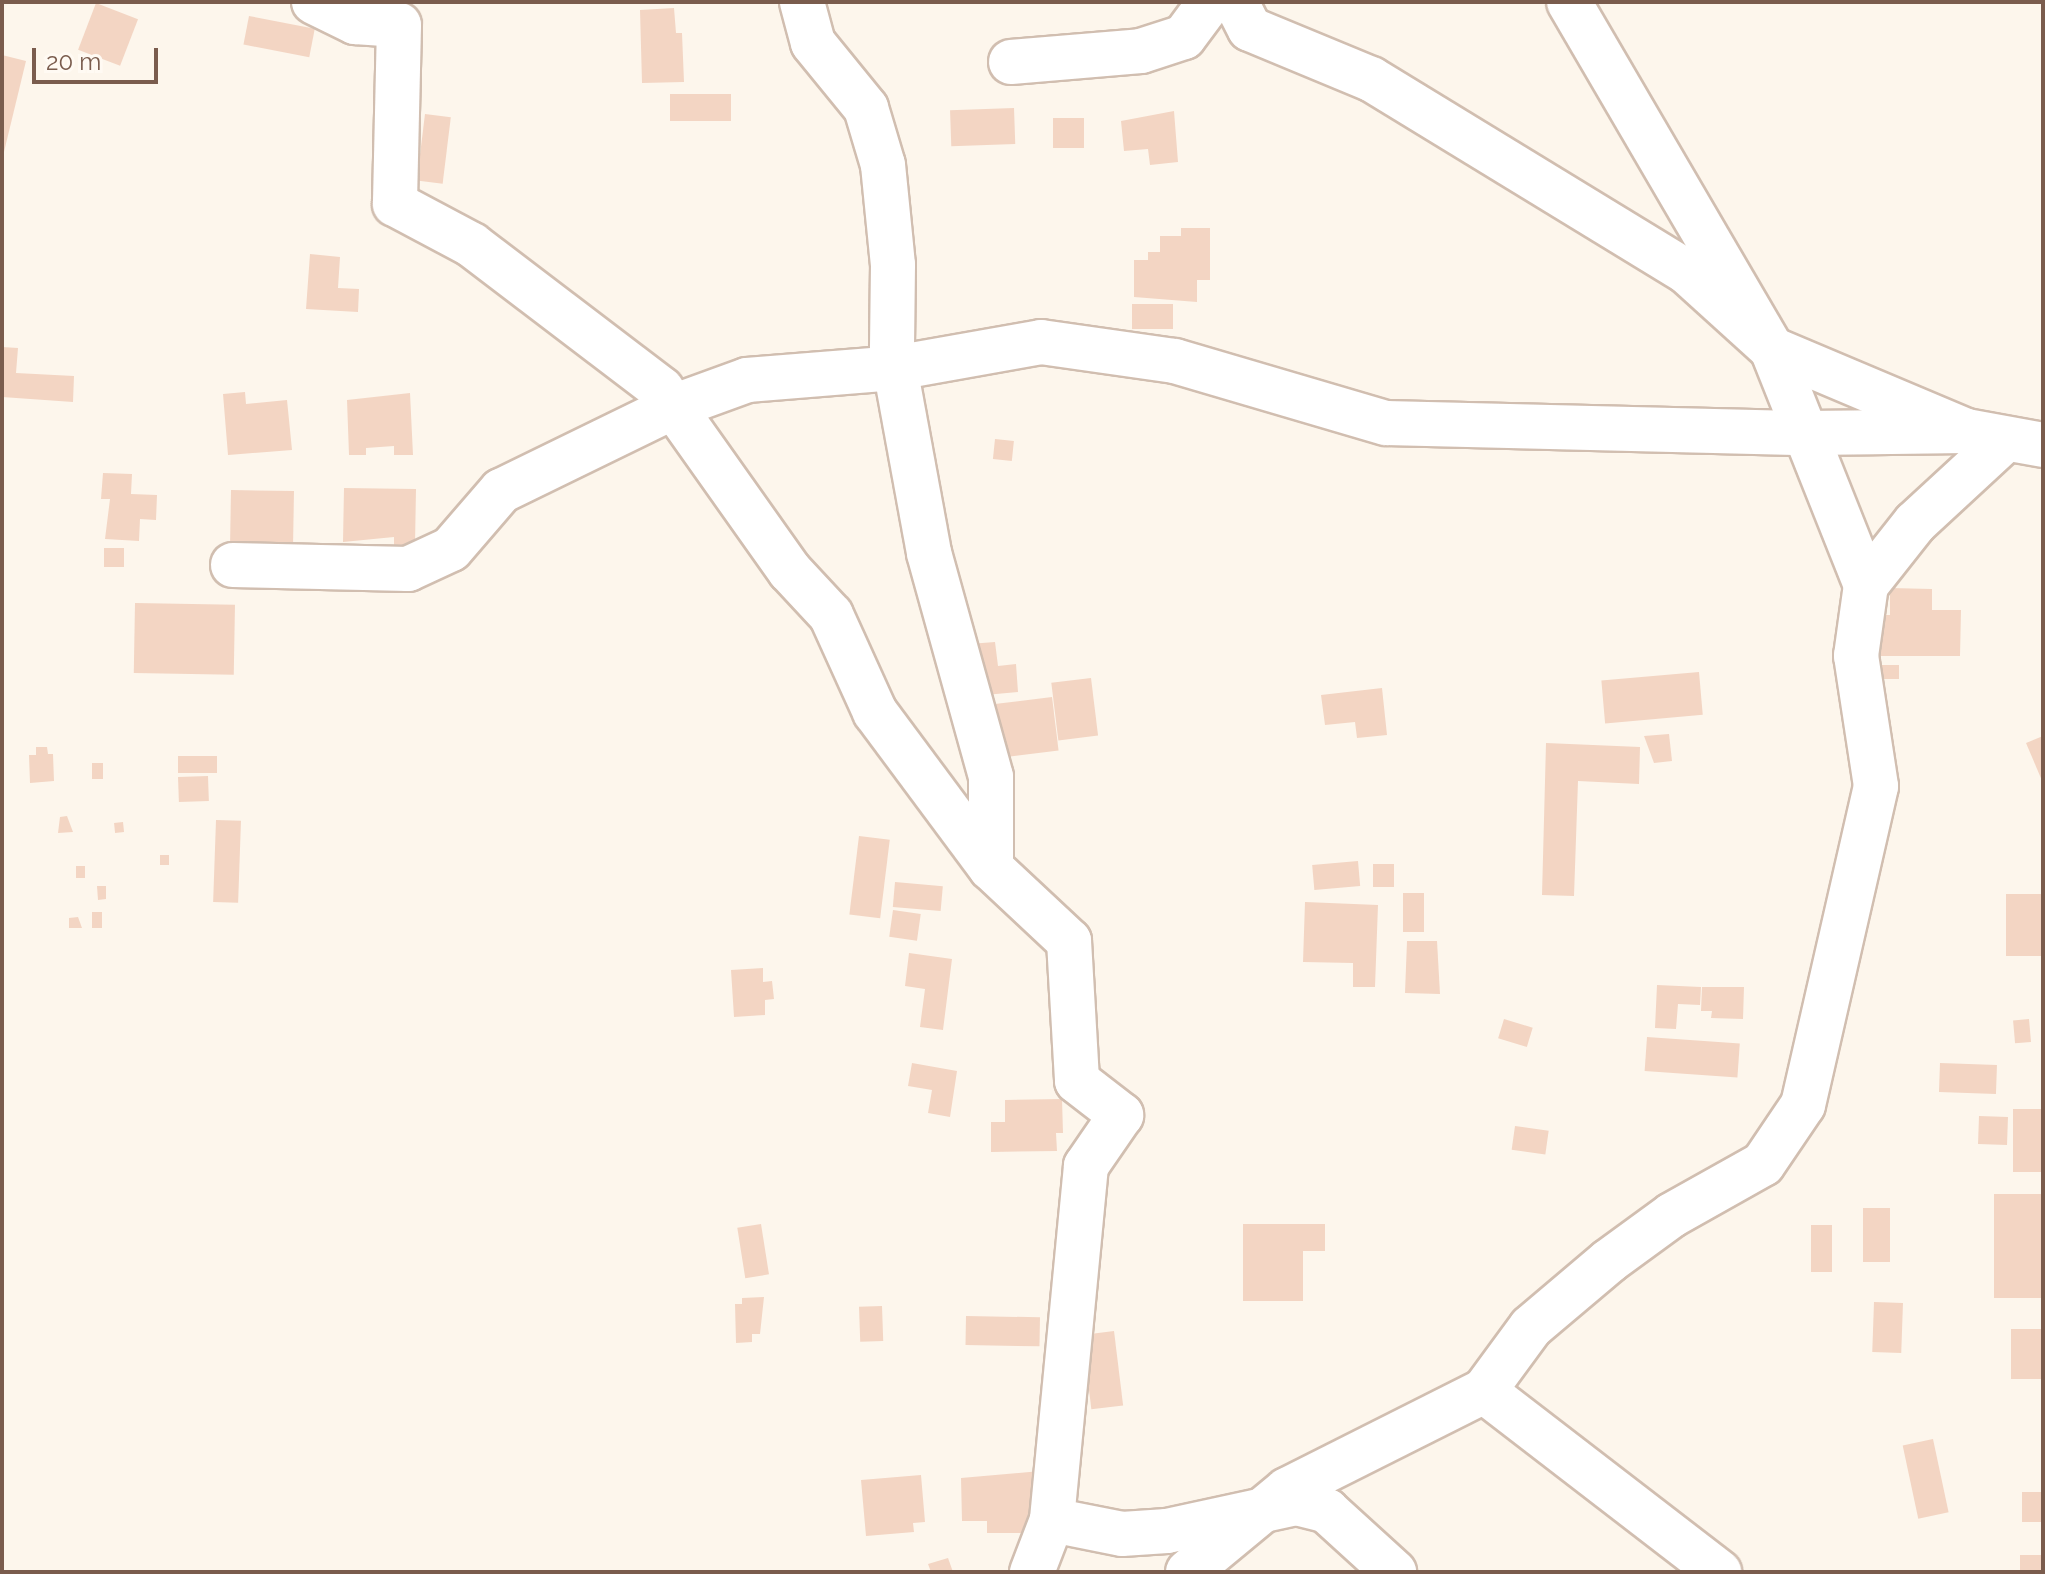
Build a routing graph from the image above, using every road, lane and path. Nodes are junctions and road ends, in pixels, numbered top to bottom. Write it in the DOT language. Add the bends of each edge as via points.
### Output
graph roads {
  1 [pos="314,2"];
  2 [pos="802,2"];
  3 [pos="1210,2"];
  4 [pos="1236,2"];
  5 [pos="1569,2"];
  6 [pos="1011,62"];
  7 [pos="1772,349"];
  8 [pos="895,368"];
  9 [pos="673,407"];
  10 [pos="1806,433"];
  11 [pos="2005,438"];
  12 [pos="233,565"];
  13 [pos="1866,585"];
  14 [pos="991,868"];
  15 [pos="1484,1391"];
  16 [pos="1268,1505"];
  17 [pos="1052,1520"];
  18 [pos="1032,1572"];
  19 [pos="1188,1572"];
  20 [pos="1394,1572"];
  21 [pos="1719,1572"];
  1 -- 9 [label="street" via="355,22 399,25 395,204 472,245 661,389"];
  2 -- 8 [label="street" via="813,43 866,108 883,165 893,265"];
  3 -- 6 [label="street" via="1184,37 1141,51"];
  4 -- 7 [label="street" via="1250,29 1371,79 1687,272"];
  5 -- 7 [label="street"];
  7 -- 10 [label="street"];
  7 -- 11 [label="street"];
  8 -- 9 [label="street" via="747,380"];
  8 -- 10 [label="street" via="1041,342 1175,361 1386,423"];
  8 -- 14 [label="street" via="929,553 991,777"];
  9 -- 12 [label="street" via="501,491 451,549 408,569"];
  9 -- 14 [label="street" via="790,571 831,615 875,712"];
  10 -- 11 [label="street"];
  10 -- 13 [label="street"];
  11 -- 13 [label="street" via="1915,523"];
  13 -- 15 [label="street" via="1856,656 1876,786 1803,1105 1763,1164 1672,1215 1618,1254 1531,1327"];
  14 -- 17 [label="street" via="1069,941 1077,1081 1121,1115 1086,1166"];
  15 -- 16 [label="street" via="1374,1443"];
  15 -- 21 [label="street"];
  16 -- 17 [label="street" via="1167,1531 1122,1534"];
  16 -- 19 [label="street"];
  16 -- 20 [label="street" via="1296,1503 1327,1511"];
  17 -- 18 [label="street"];
}
